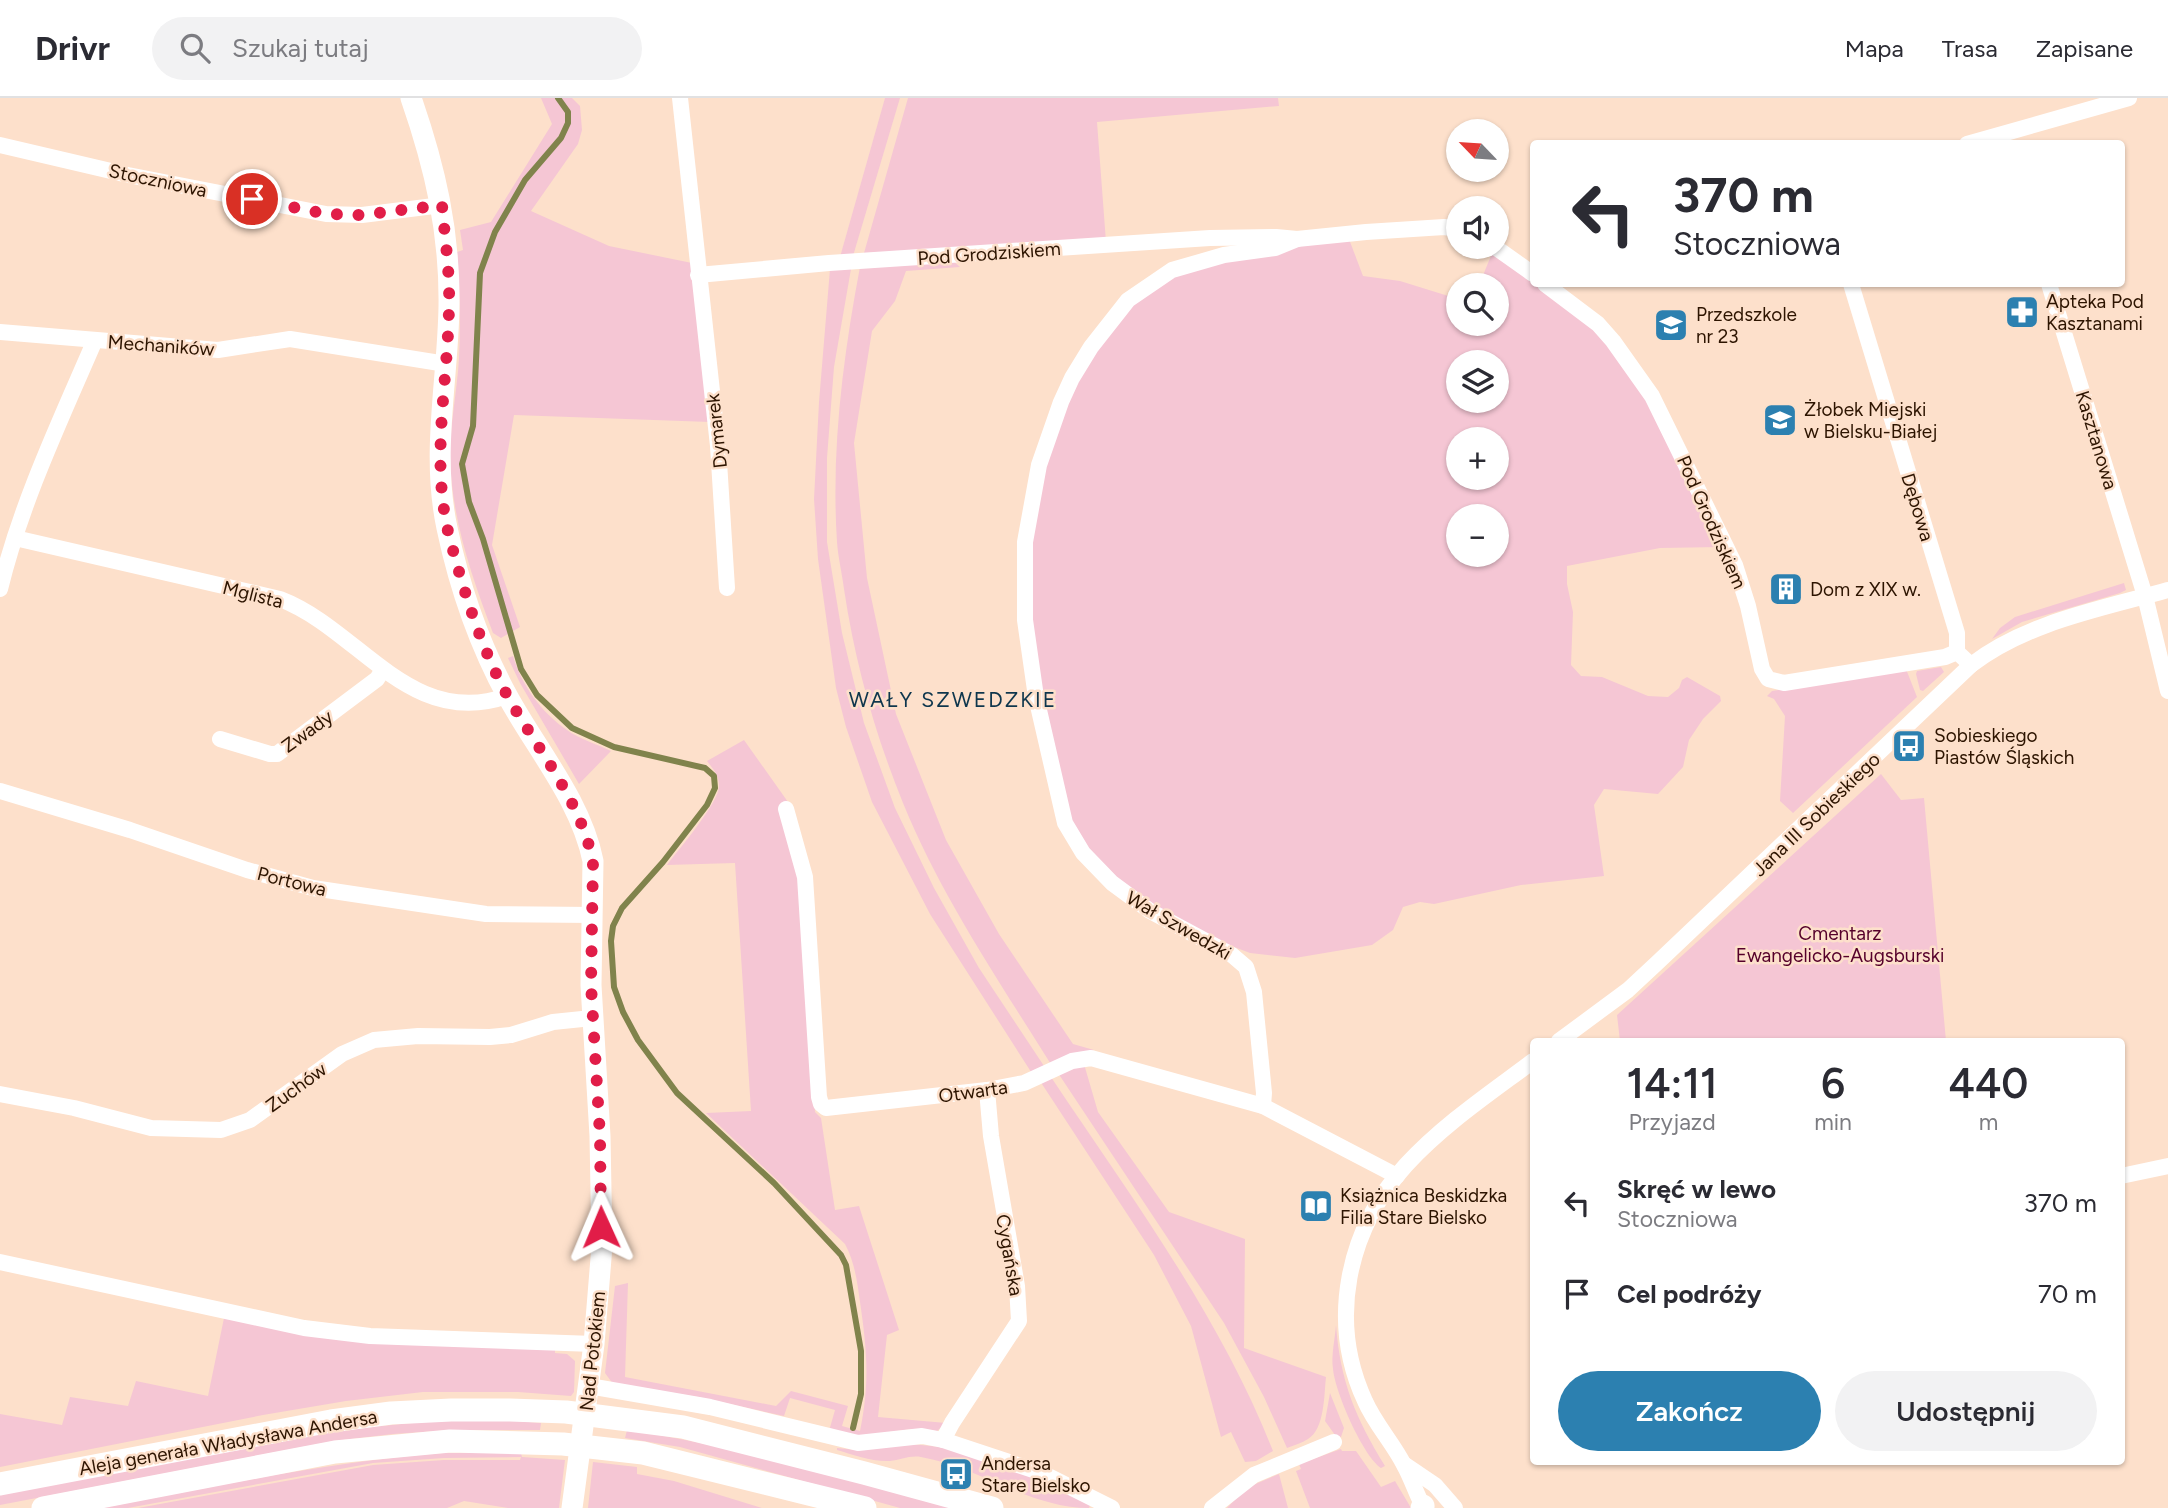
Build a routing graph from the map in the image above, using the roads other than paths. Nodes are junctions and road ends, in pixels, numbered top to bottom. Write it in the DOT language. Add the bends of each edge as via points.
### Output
graph roads {
  1 [pos="411,98"];
  2 [pos="680,98"];
  3 [pos="2129,98"];
  4 [pos="2005,138"];
  5 [pos="0,145"];
  6 [pos="442,205"];
  7 [pos="1446,227"];
  8 [pos="1297,239"];
  9 [pos="1509,257"];
  10 [pos="1530,272"];
  11 [pos="698,275"];
  12 [pos="1549,287"];
  13 [pos="1852,287"];
  14 [pos="2050,287"];
  15 [pos="0,332"];
  16 [pos="94,340"];
  17 [pos="446,364"];
  18 [pos="15,538"];
  19 [pos="727,588"];
  20 [pos="0,589"];
  21 [pos="2168,590"];
  22 [pos="2145,596"];
  23 [pos="1963,658"];
  24 [pos="382,671"];
  25 [pos="2168,691"];
  26 [pos="507,696"];
  27 [pos="220,739"];
  28 [pos="0,791"];
  29 [pos="786,809"];
  30 [pos="594,915"];
  31 [pos="592,1018"];
  32 [pos="1563,1038"];
  33 [pos="1530,1063"];
  34 [pos="986,1090"];
  35 [pos="0,1094"];
  36 [pos="1263,1105"];
  37 [pos="2168,1166"];
  38 [pos="2125,1175"];
  39 [pos="1397,1176"];
  40 [pos="0,1262"];
  41 [pos="594,1344"];
  42 [pos="589,1386"];
  43 [pos="943,1440"];
  44 [pos="1334,1442"];
  45 [pos="1404,1464"];
  46 [pos="0,1484"];
  47 [pos="1423,1507"];
  48 [pos="43,1508"];
  49 [pos="572,1508"];
  50 [pos="865,1508"];
  51 [pos="992,1508"];
  52 [pos="1112,1508"];
  53 [pos="1212,1508"];
  54 [pos="1455,1508"];
  1 -- 6 [label="street, Nad Potokiem"];
  2 -- 11 [label="street"];
  3 -- 4 [label="street"];
  5 -- 6 [label="street, Stoczniowa" via="326,214 362,215"];
  6 -- 17 [label="street, Nad Potokiem" via="449,305"];
  7 -- 8 [label="street, Pod Grodziskiem"];
  8 -- 11 [label="street, Pod Grodziskiem" via="1210,238"];
  8 -- 36 [label="street, Wał Szwedzki" via="1172,270 1128,300 1111,319 1072,378 1054,419 1031,503 1024,568 1025,620 1036,697 1065,823 1083,853 1112,883 1150,911 1246,967 1254,992"];
  9 -- 10 [label="street"];
  11 -- 19 [label="street, Dymarek" via="718,446"];
  12 -- 23 [label="street, Pod Grodziskiem" via="1598,324 1652,396 1735,565 1768,678 1784,683"];
  13 -- 23 [label="street, Dębowa"];
  14 -- 22 [label="street, Kasztanowa"];
  15 -- 16 [label="street, Mechaników"];
  16 -- 17 [label="street, Mechaników" via="218,350 290,339"];
  16 -- 18 [label="street"];
  17 -- 26 [label="street, Nad Potokiem" via="439,452 442,503 474,619"];
  18 -- 20 [label="street"];
  18 -- 24 [label="street, Mglista" via="280,599 347,641"];
  21 -- 22 [label="street, Jana III Sobieskiego"];
  22 -- 23 [label="street, Jana III Sobieskiego" via="2031,631"];
  22 -- 25 [label="street, Kasztanowa"];
  23 -- 32 [label="street, Jana III Sobieskiego" via="1657,963"];
  24 -- 26 [label="street, Mglista" via="414,689 468,703"];
  24 -- 27 [label="street, Zwady" via="277,754"];
  26 -- 30 [label="street, Nad Potokiem" via="587,838 593,862"];
  28 -- 30 [label="street, Portowa" via="313,888 486,914"];
  29 -- 34 [label="street, Otwarta" via="805,877 821,1104 833,1110"];
  30 -- 31 [label="street, Nad Potokiem"];
  31 -- 35 [label="street, Zuchów" via="511,1035 374,1040 342,1054 250,1120 221,1130 151,1128"];
  31 -- 41 [label="street, Nad Potokiem" via="601,1234"];
  33 -- 39 [label="street" via="1460,1115"];
  34 -- 36 [label="street, Otwarta" via="1024,1083 1091,1058"];
  34 -- 43 [label="street, Cygańska" via="1019,1321"];
  36 -- 39 [label="street, Otwarta"];
  37 -- 38 [label="street"];
  39 -- 45 [label="street" via="1364,1229 1354,1257 1345,1317 1346,1342 1365,1402"];
  40 -- 41 [label="street" via="304,1328 370,1336"];
  41 -- 42 [label="street, Nad Potokiem"];
  42 -- 43 [label="street" via="710,1407 858,1443 922,1436"];
  42 -- 49 [label="street, Nad Potokiem"];
  43 -- 52 [label="street" via="1042,1473"];
  44 -- 53 [label="street" via="1254,1475"];
  45 -- 47 [label="street"];
  45 -- 54 [label="street" via="1435,1485"];
  46 -- 51 [label="main road, Aleja generała Władysława Andersa" via="331,1421 451,1409 510,1410 566,1412 682,1427"];
  48 -- 50 [label="main road, Aleja generała Władysława Andersa" via="335,1452 450,1441 620,1450"];
}
